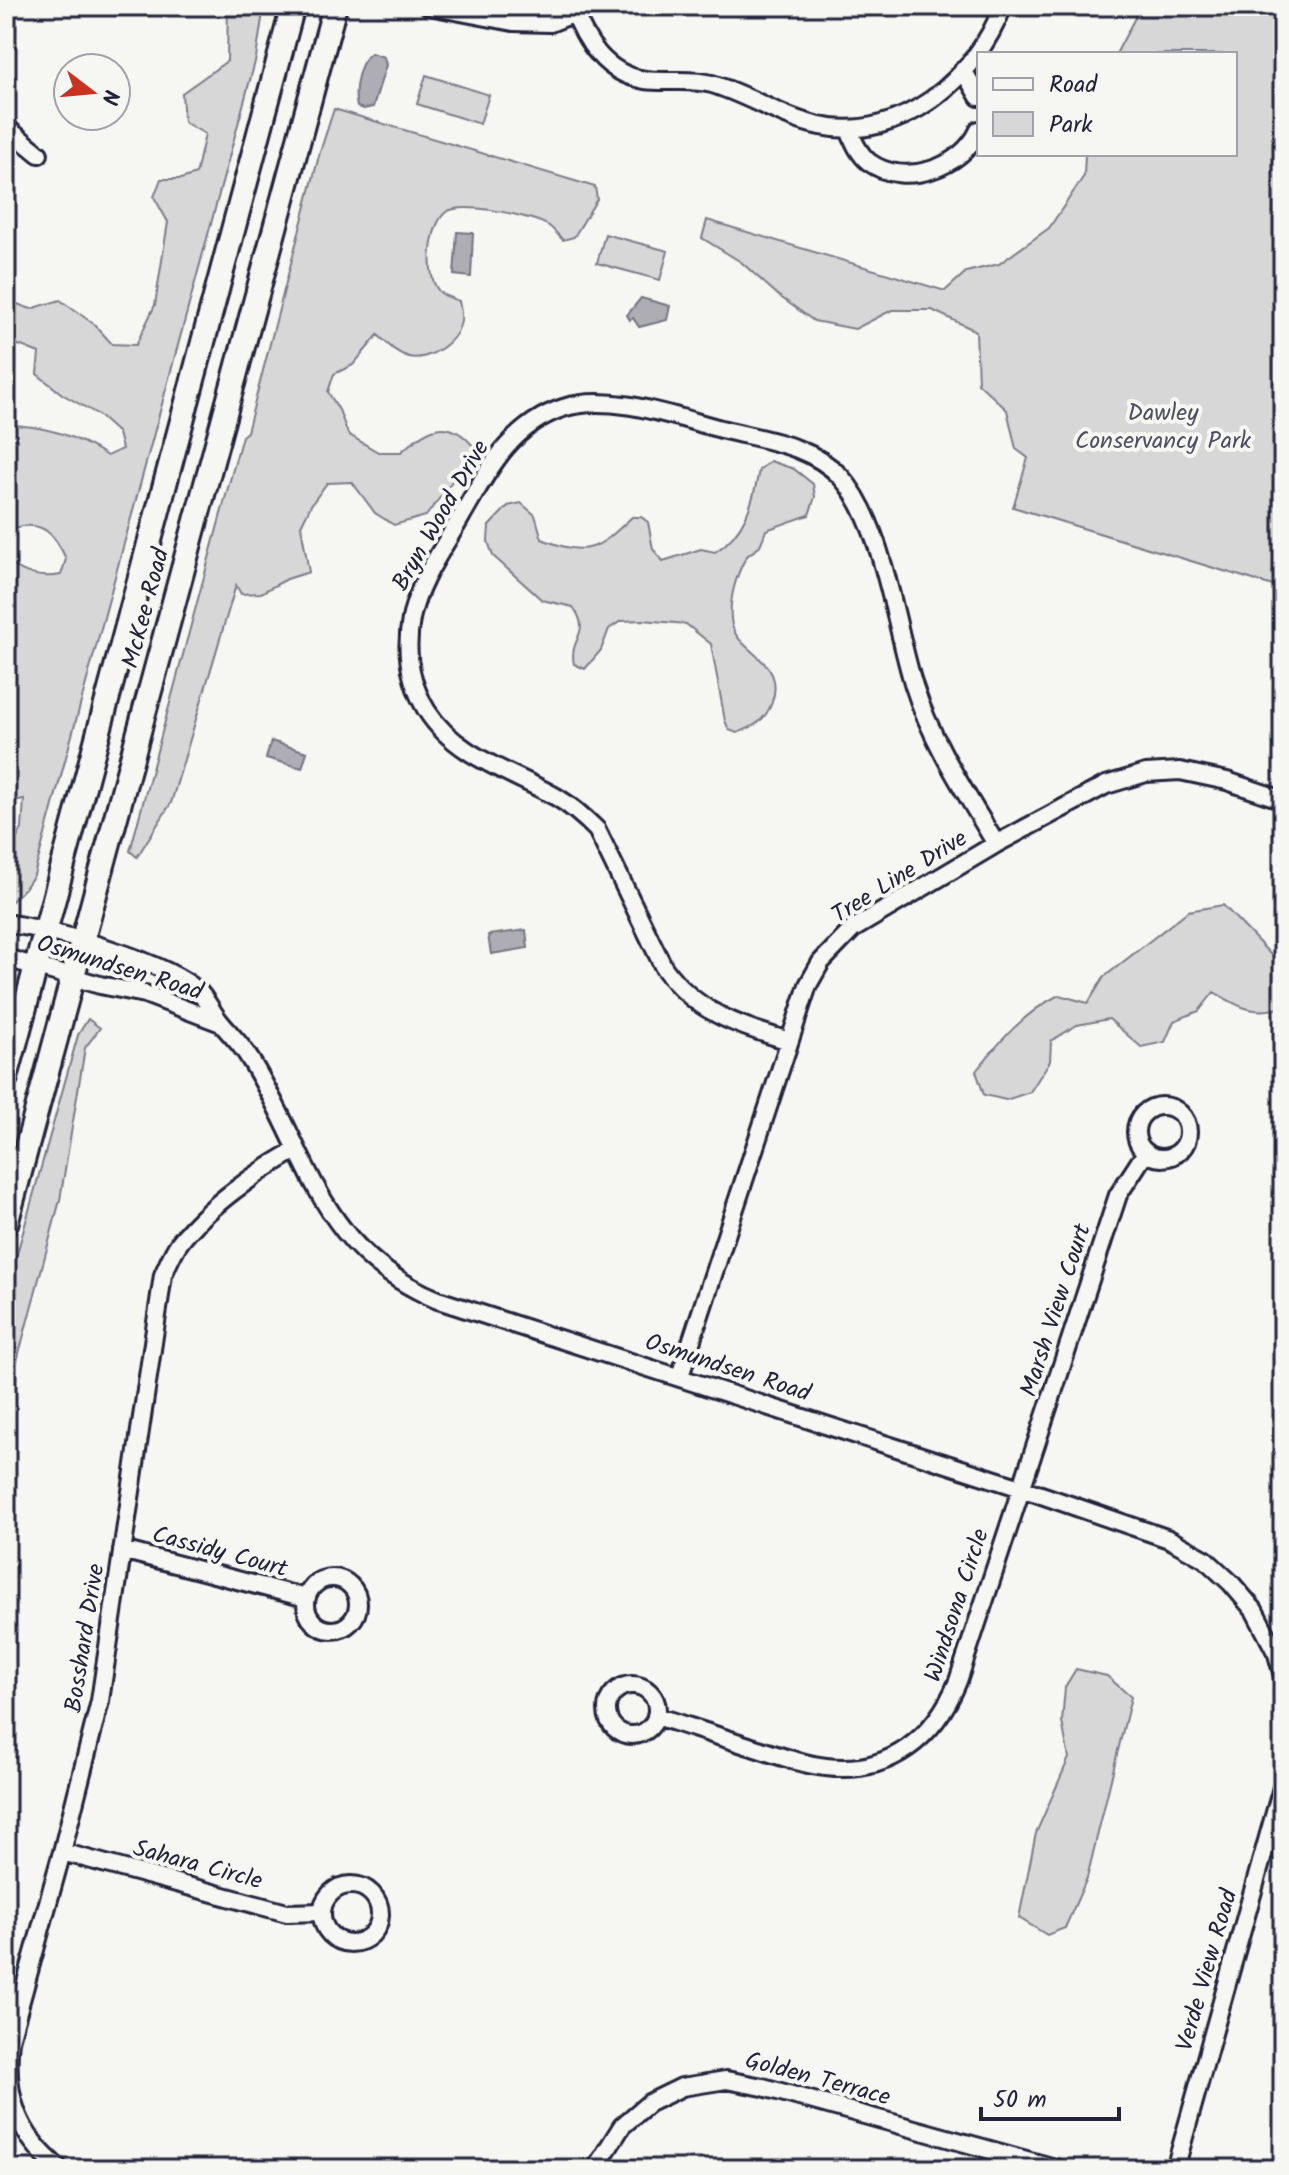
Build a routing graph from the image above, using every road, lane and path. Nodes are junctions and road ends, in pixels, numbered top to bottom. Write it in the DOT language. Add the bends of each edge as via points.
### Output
graph roads {
  1 [pos="293,6"];
  2 [pos="335,6"];
  3 [pos="429,6"];
  4 [pos="1003,6"];
  5 [pos="574,10"];
  6 [pos="963,70"];
  7 [pos="977,94"];
  8 [pos="6,127"];
  9 [pos="849,130"];
  10 [pos="977,134"];
  11 [pos="39,154"];
  12 [pos="1283,800"];
  13 [pos="996,844"];
  14 [pos="6,923"];
  15 [pos="45,931"];
  16 [pos="82,941"];
  17 [pos="6,958"];
  18 [pos="35,966"];
  19 [pos="73,978"];
  20 [pos="221,1023"];
  21 [pos="789,1041"];
  22 [pos="6,1078"];
  23 [pos="296,1150"];
  24 [pos="1146,1152"];
  25 [pos="6,1224"];
  26 [pos="680,1376"];
  27 [pos="1021,1488"];
  28 [pos="122,1550"];
  29 [pos="306,1598"];
  30 [pos="1283,1676"];
  31 [pos="656,1716"];
  32 [pos="1283,1784"];
  33 [pos="62,1852"];
  34 [pos="322,1912"];
  35 [pos="60,2169"];
  36 [pos="595,2169"];
  37 [pos="1059,2169"];
  38 [pos="1175,2169"];
  1 -- 15 [label="main road, McKee Road"];
  2 -- 16 [label="main road, McKee Road"];
  3 -- 5 [label="street" via="513,22 550,23"];
  4 -- 6 [label="street" via="996,25"];
  5 -- 9 [label="street" via="597,53 624,74 711,84 789,117"];
  6 -- 7 [label="street"];
  6 -- 9 [label="street" via="913,113 874,128"];
  8 -- 11 [label="street"];
  9 -- 10 [label="street" via="870,163 916,174 951,160"];
  12 -- 13 [label="street, Tree Line Drive" via="1196,773 1146,773 1106,785"];
  13 -- 21 [label="street, Tree Line Drive" via="836,944 808,985"];
  13 -- 21 [label="street, Bryn Wood Drive" via="927,721 870,525 838,474 787,445 604,402 563,407 521,431 492,465 415,602 408,641 416,692 456,743 560,799 597,830 664,968 693,1001"];
  14 -- 15 [label="street, Osmundsen Road"];
  15 -- 16 [label="street, Osmundsen Road"];
  15 -- 18 [label="main road, McKee Road"];
  16 -- 19 [label="main road, McKee Road"];
  16 -- 20 [label="street, Osmundsen Road" via="190,985"];
  17 -- 18 [label="street, Osmundsen Road"];
  18 -- 19 [label="street, Osmundsen Road"];
  18 -- 22 [label="main road, McKee Road"];
  19 -- 20 [label="street, Osmundsen Road" via="145,994"];
  19 -- 25 [label="main road, McKee Road"];
  20 -- 23 [label="street, Osmundsen Road" via="248,1056"];
  21 -- 26 [label="street, Tree Line Drive"];
  23 -- 26 [label="street, Osmundsen Road" via="344,1233 376,1265 413,1288"];
  23 -- 28 [label="street, Bosshard Drive" via="267,1166 198,1221 178,1244 163,1275"];
  24 -- 27 [label="street, Marsh View Court" via="1118,1195"];
  26 -- 27 [label="street, Osmundsen Road"];
  27 -- 30 [label="street, Osmundsen Road" via="1169,1539 1205,1559 1254,1610"];
  27 -- 31 [label="street, Windsona Circle" via="947,1707 931,1729 903,1750 868,1766 828,1767"];
  28 -- 29 [label="street, Cassidy Court"];
  28 -- 33 [label="street, Bosshard Drive" via="100,1701"];
  32 -- 38 [label="street, Verde View Road"];
  33 -- 34 [label="street, Sahara Circle" via="287,1913"];
  33 -- 35 [label="street, Bosshard Drive" via="8,2061 15,2112 31,2140"];
  36 -- 37 [label="street, Golden Terrace" via="622,2126 649,2103 682,2087 726,2080"];
}
